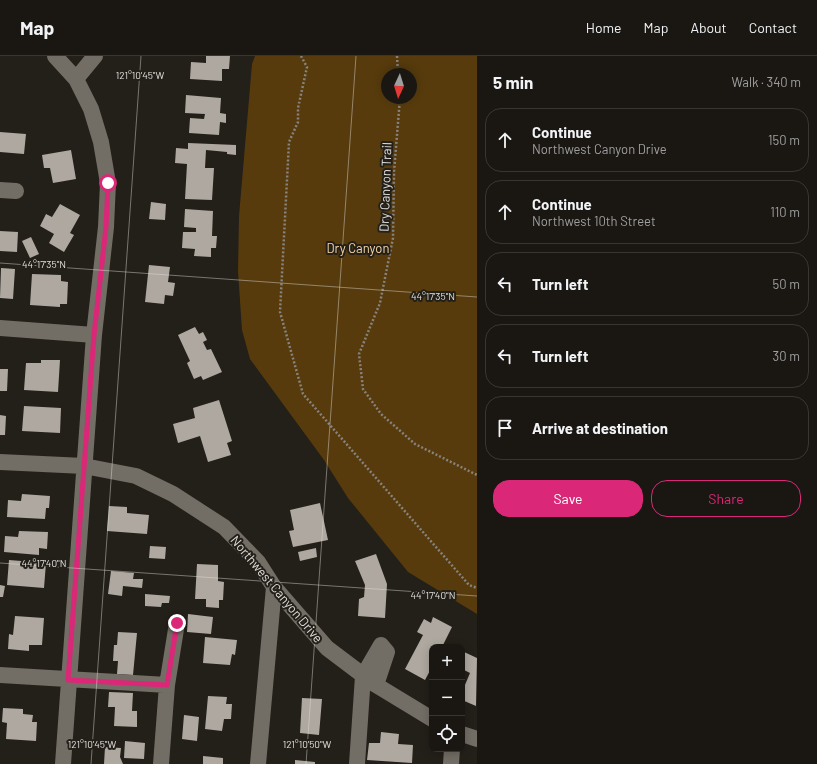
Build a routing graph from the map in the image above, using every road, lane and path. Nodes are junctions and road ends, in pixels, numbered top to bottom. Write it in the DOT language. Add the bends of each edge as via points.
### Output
graph roads {
  1 [pos="55,56"];
  2 [pos="95,56"];
  3 [pos="301,56"];
  4 [pos="397,56"];
  5 [pos="398,68"];
  6 [pos="76,79"];
  7 [pos="400,104"];
  8 [pos="0,190"];
  9 [pos="16,192"];
  10 [pos="0,328"];
  11 [pos="94,335"];
  12 [pos="0,462"];
  13 [pos="84,466"];
  14 [pos="477,475"];
  15 [pos="274,587"];
  16 [pos="477,588"];
  17 [pos="177,623"];
  18 [pos="0,676"];
  19 [pos="362,676"];
  20 [pos="68,680"];
  21 [pos="167,685"];
  22 [pos="376,685"];
  23 [pos="429,717"];
  24 [pos="465,735"];
  25 [pos="477,739"];
  26 [pos="452,752"];
  27 [pos="63,764"];
  28 [pos="161,764"];
  29 [pos="258,764"];
  30 [pos="356,764"];
  31 [pos="451,764"];
  1 -- 6 [label="street"];
  2 -- 6 [label="street"];
  3 -- 16 [label="path" via="307,67 298,108 298,122 289,142 280,312 303,394 469,585"];
  4 -- 5 [label="path"];
  6 -- 11 [label="street" via="91,109 101,142 108,183 106,227"];
  7 -- 14 [label="path, Dry Canyon Trail" via="394,172 393,238 380,303 359,354 363,389 381,414 415,444"];
  8 -- 9 [label="street"];
  10 -- 11 [label="street"];
  11 -- 13 [label="street"];
  12 -- 13 [label="street, Northwest Canyon Drive"];
  13 -- 15 [label="street, Northwest Canyon Drive" via="136,476 179,498 224,527 258,562"];
  13 -- 20 [label="street"];
  15 -- 19 [label="street, Northwest Canyon Drive" via="327,648"];
  15 -- 29 [label="street"];
  17 -- 21 [label="street"];
  18 -- 20 [label="street"];
  19 -- 22 [label="street, Northwest Canyon Drive"];
  19 -- 22 [label="street" via="381,645 387,652"];
  19 -- 30 [label="street"];
  20 -- 21 [label="street"];
  20 -- 27 [label="street"];
  21 -- 28 [label="street"];
  22 -- 23 [label="street, Northwest Canyon Drive"];
  24 -- 25 [label="street"];
  26 -- 31 [label="street"];
}
